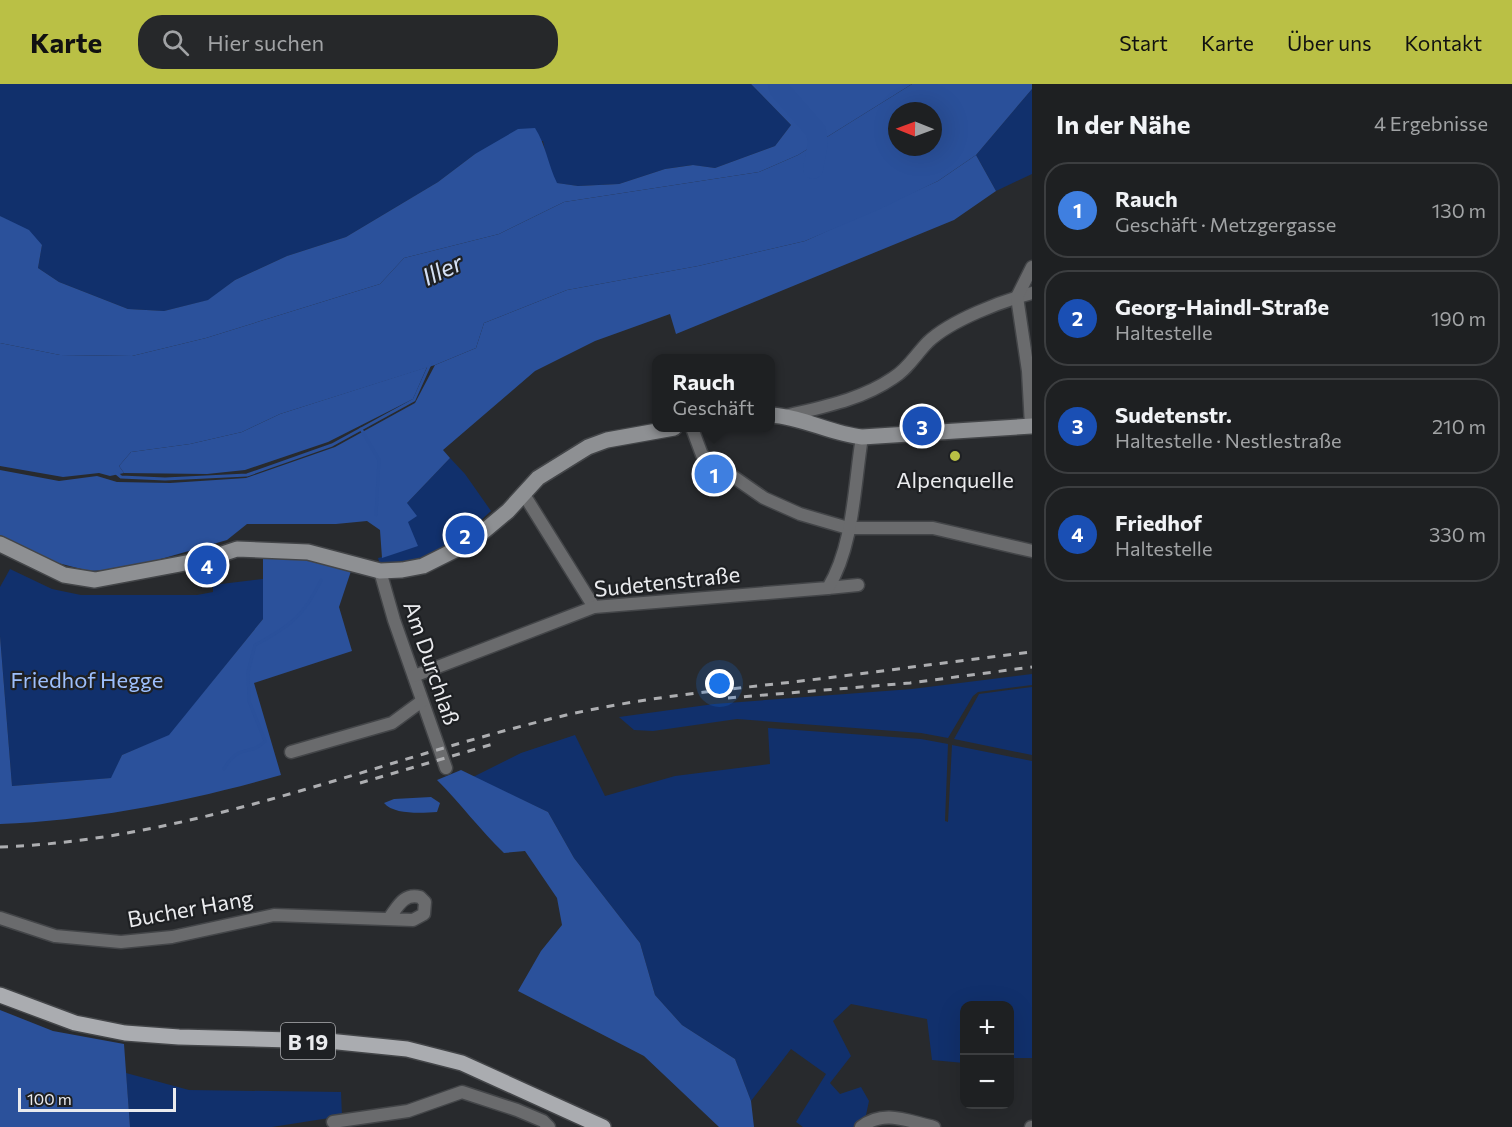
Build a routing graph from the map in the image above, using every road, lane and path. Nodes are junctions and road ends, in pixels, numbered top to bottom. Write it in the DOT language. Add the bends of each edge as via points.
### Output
graph roads {
  1 [pos="1032,267"];
  2 [pos="1032,293"];
  3 [pos="1017,297"];
  4 [pos="778,416"];
  5 [pos="1031,426"];
  6 [pos="652,432"];
  7 [pos="693,432"];
  8 [pos="862,437"];
  9 [pos="523,493"];
  10 [pos="849,528"];
  11 [pos="0,544"];
  12 [pos="1032,551"];
  13 [pos="380,571"];
  14 [pos="858,585"];
  15 [pos="828,588"];
  16 [pos="594,607"];
  17 [pos="414,676"];
  18 [pos="422,701"];
  19 [pos="291,752"];
  20 [pos="446,768"];
  21 [pos="390,917"];
  22 [pos="0,918"];
  23 [pos="0,995"];
  24 [pos="333,1122"];
  25 [pos="549,1127"];
  26 [pos="603,1127"];
  27 [pos="861,1127"];
  28 [pos="934,1127"];
  1 -- 3 [label="street"];
  2 -- 3 [label="street"];
  3 -- 4 [label="street" via="947,329 929,341 895,377 868,393"];
  3 -- 5 [label="street"];
  4 -- 8 [label="street"];
  5 -- 8 [label="street"];
  6 -- 9 [label="street" via="588,447 538,478"];
  7 -- 10 [label="street" via="702,455 764,498 800,514"];
  8 -- 10 [label="street"];
  9 -- 13 [label="street" via="490,528 449,555 423,566"];
  9 -- 16 [label="street"];
  10 -- 12 [label="street" via="933,528"];
  10 -- 15 [label="street" via="836,575"];
  11 -- 13 [label="street" via="64,575 95,580 207,559 237,549 308,552"];
  13 -- 17 [label="street, Am Durchlaß"];
  14 -- 15 [label="street, Sudetenstraße"];
  15 -- 16 [label="street, Sudetenstraße"];
  16 -- 17 [label="street, Sudetenstraße"];
  17 -- 18 [label="street, Am Durchlaß"];
  18 -- 19 [label="street" via="392,723"];
  18 -- 20 [label="street, Am Durchlaß"];
  21 -- 22 [label="street, Bucher Hang" via="273,915 172,937 121,942 55,936"];
  23 -- 26 [label="main road, B 19" via="97,1028 179,1037 328,1041 407,1049 462,1064"];
  24 -- 25 [label="street" via="408,1111 462,1092 517,1110"];
  27 -- 28 [label="street" via="883,1116"];
}
